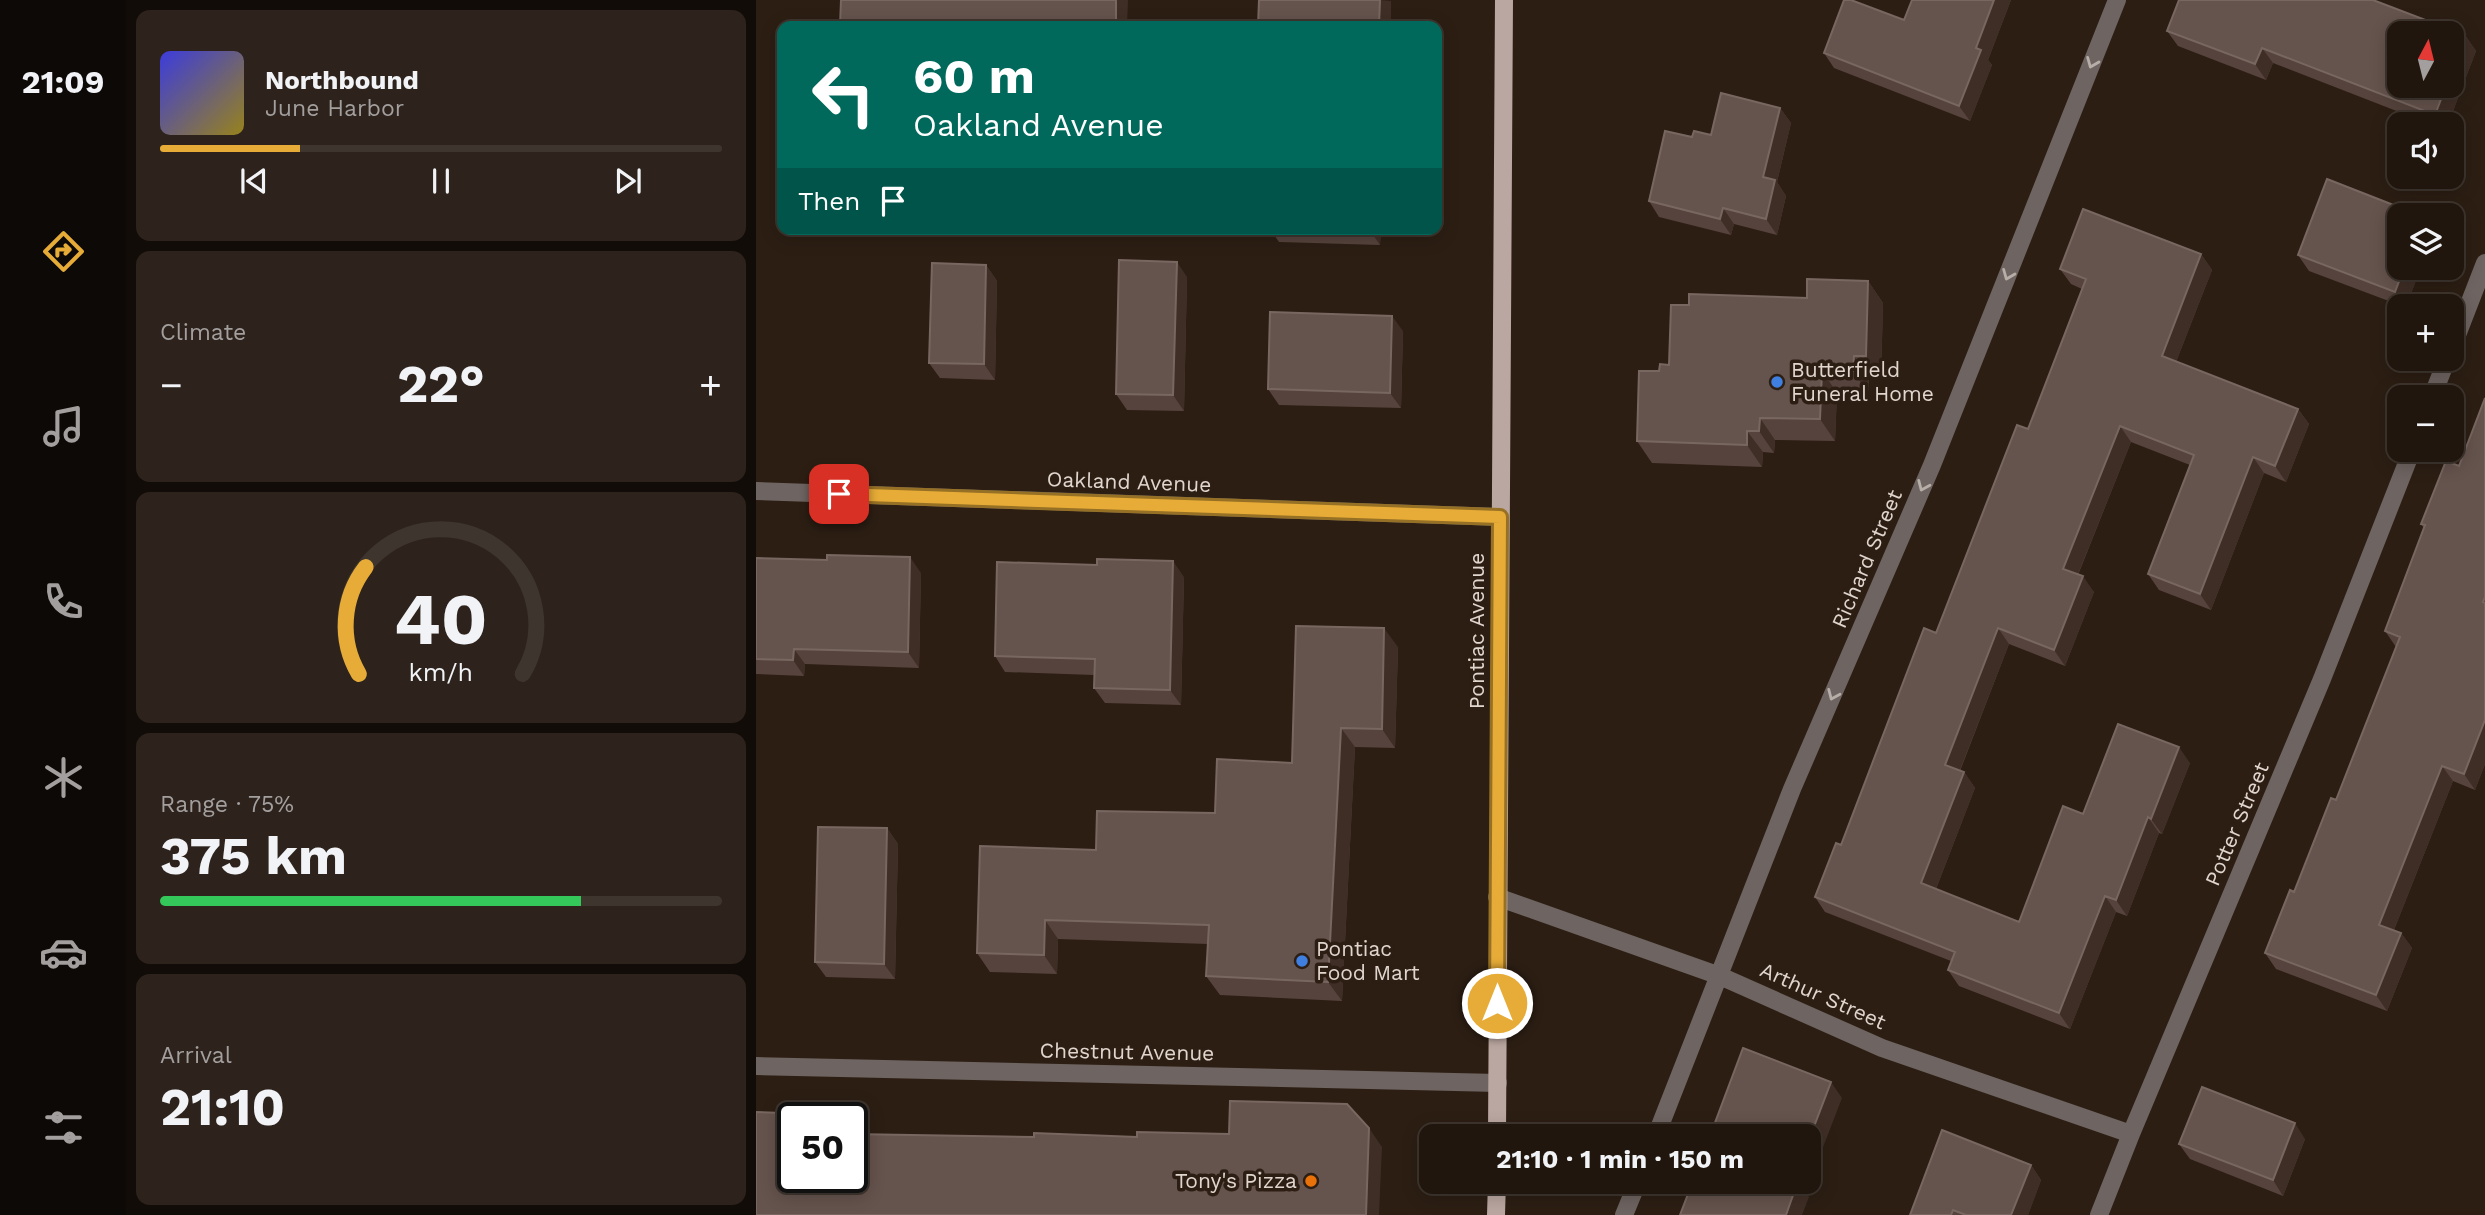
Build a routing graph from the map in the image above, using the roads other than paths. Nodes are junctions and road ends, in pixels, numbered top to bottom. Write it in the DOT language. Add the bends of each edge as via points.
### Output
graph roads {
  1 [pos="1504,0"];
  2 [pos="2117,0"];
  3 [pos="2485,263"];
  4 [pos="2464,317"];
  5 [pos="2407,462"];
  6 [pos="756,492"];
  7 [pos="1500,517"];
  8 [pos="1497,897"];
  9 [pos="1720,976"];
  10 [pos="756,1066"];
  11 [pos="1498,1083"];
  12 [pos="1497,1124"];
  13 [pos="1661,1124"];
  14 [pos="2131,1134"];
  15 [pos="1497,1194"];
  16 [pos="1633,1194"];
  17 [pos="1496,1215"];
  18 [pos="1624,1215"];
  19 [pos="2099,1215"];
  1 -- 7 [label="main road, Pontiac Avenue"];
  2 -- 9 [label="street, Richard Street, one-way" via="1932,465 1792,789"];
  3 -- 4 [label="street"];
  5 -- 14 [label="street, Potter Street" via="2322,679"];
  6 -- 7 [label="street, Oakland Avenue"];
  7 -- 8 [label="main road, Pontiac Avenue"];
  8 -- 9 [label="street, Arthur Street"];
  8 -- 11 [label="main road, Pontiac Avenue"];
  9 -- 13 [label="street, Richard Street"];
  9 -- 14 [label="street, Arthur Street" via="1882,1048"];
  10 -- 11 [label="street, Chestnut Avenue"];
  11 -- 12 [label="main road, Pontiac Avenue"];
  14 -- 19 [label="street, Potter Street"];
  15 -- 17 [label="main road"];
  16 -- 18 [label="street"];
}
